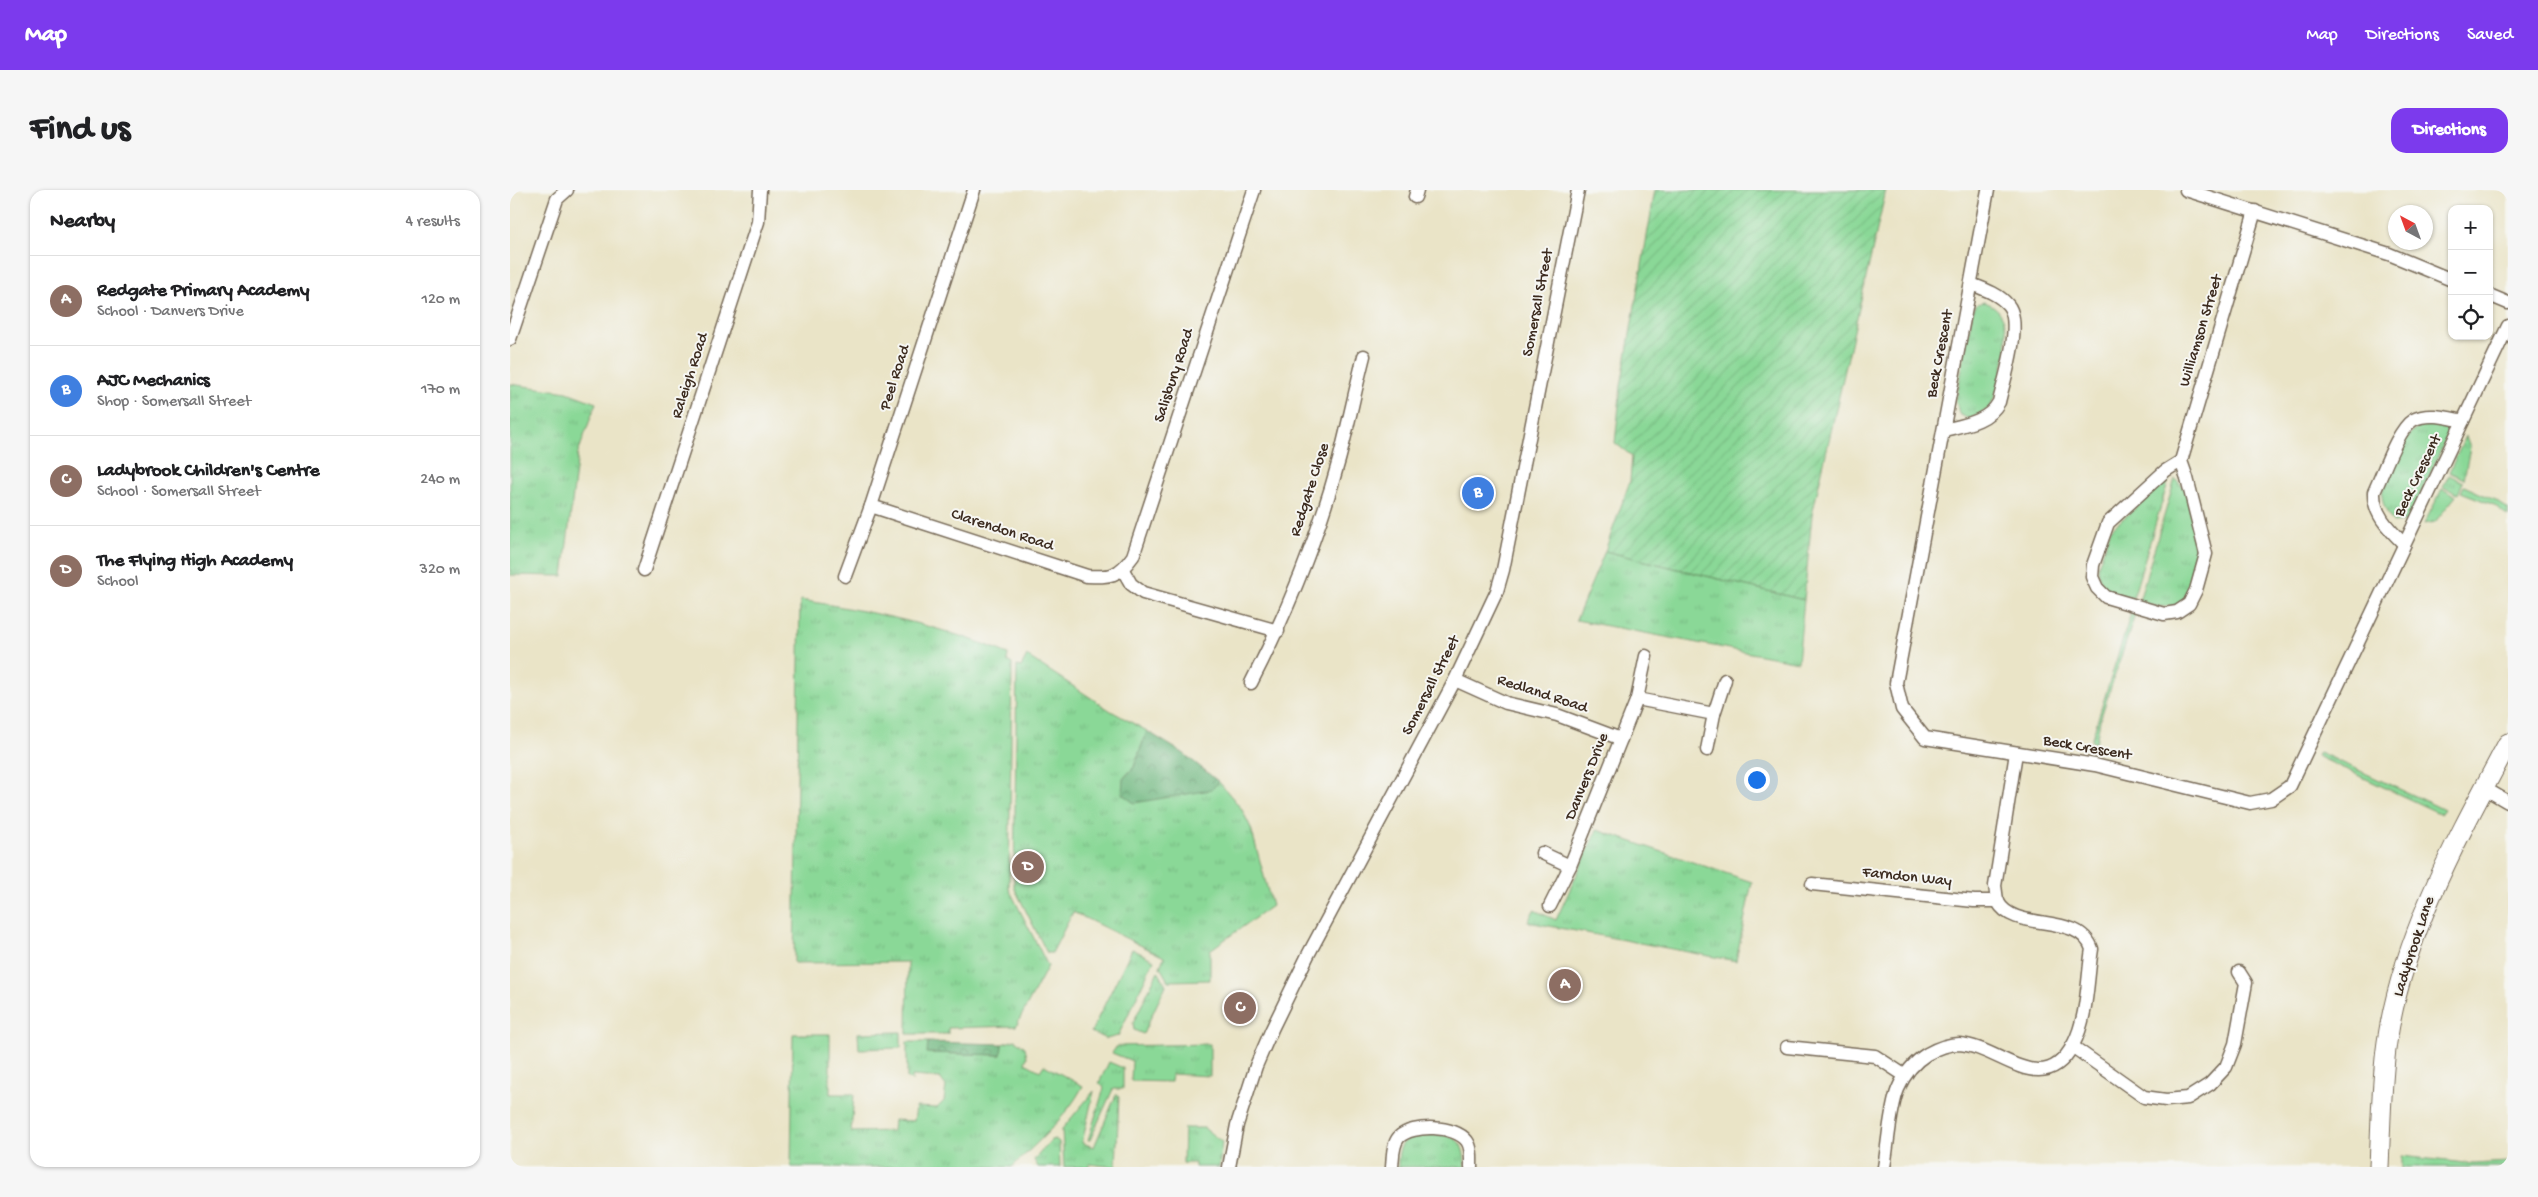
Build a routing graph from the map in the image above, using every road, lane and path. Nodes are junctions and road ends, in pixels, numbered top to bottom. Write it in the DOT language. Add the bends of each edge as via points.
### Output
graph roads {
  1 [pos="567,190"];
  2 [pos="760,190"];
  3 [pos="974,190"];
  4 [pos="1254,190"];
  5 [pos="1578,190"];
  6 [pos="1988,190"];
  7 [pos="2186,190"];
  8 [pos="2255,212"];
  9 [pos="2448,278"];
  10 [pos="1971,284"];
  11 [pos="2493,297"];
  12 [pos="2508,303"];
  13 [pos="2508,326"];
  14 [pos="510,339"];
  15 [pos="1364,356"];
  16 [pos="2463,421"];
  17 [pos="1944,430"];
  18 [pos="2181,461"];
  19 [pos="871,506"];
  20 [pos="2404,544"];
  21 [pos="644,570"];
  22 [pos="1123,570"];
  23 [pos="845,576"];
  24 [pos="1278,631"];
  25 [pos="1646,656"];
  26 [pos="1455,680"];
  27 [pos="1725,680"];
  28 [pos="1251,683"];
  29 [pos="1637,699"];
  30 [pos="1714,714"];
  31 [pos="1621,739"];
  32 [pos="2508,743"];
  33 [pos="1707,750"];
  34 [pos="2016,753"];
  35 [pos="2484,788"];
  36 [pos="2508,802"];
  37 [pos="1542,854"];
  38 [pos="1570,866"];
  39 [pos="1812,884"];
  40 [pos="1998,902"];
  41 [pos="1550,906"];
  42 [pos="2240,972"];
  43 [pos="2072,1046"];
  44 [pos="1787,1047"];
  45 [pos="1904,1075"];
  46 [pos="1229,1167"];
  47 [pos="1392,1167"];
  48 [pos="1471,1167"];
  49 [pos="1884,1167"];
  50 [pos="2379,1167"];
  1 -- 14 [label="street" via="557,199"];
  2 -- 21 [label="street, Raleigh Road" via="758,222"];
  3 -- 19 [label="street, Peel Road"];
  4 -- 22 [label="street, Salisbury Road" via="1133,556"];
  5 -- 26 [label="street, Somersall Street" via="1503,570 1497,591"];
  6 -- 10 [label="street, Beck Crescent"];
  7 -- 8 [label="street"];
  8 -- 9 [label="street" via="2389,254"];
  8 -- 18 [label="street, Williamson Street"];
  10 -- 17 [label="street, Beck Crescent"];
  10 -- 17 [label="street" via="1990,291 2008,305 2015,327 1995,410 1988,417"];
  11 -- 12 [label="street"];
  13 -- 16 [label="street, Beck Crescent"];
  15 -- 24 [label="street, Redgate Close" via="1339,461"];
  16 -- 20 [label="street, Beck Crescent"];
  16 -- 20 [label="street, Beck Crescent" via="2426,416 2414,420 2403,430 2374,492 2374,502 2376,511"];
  17 -- 34 [label="street, Beck Crescent" via="1896,683 1902,709 1926,738"];
  18 -- 18 [label="street" via="2206,554 2189,604 2177,612 2164,614 2106,597 2092,577 2108,523"];
  19 -- 22 [label="street, Clarendon Road" via="1087,576 1108,577"];
  19 -- 23 [label="street, Peel Road"];
  20 -- 34 [label="street, Beck Crescent" via="2307,754 2290,786 2271,799 2250,803 2095,765"];
  22 -- 24 [label="street" via="1131,584 1143,593"];
  24 -- 28 [label="street, Redgate Close"];
  25 -- 29 [label="street, Danvers Drive"];
  26 -- 31 [label="street, Redland Road" via="1506,703 1557,715"];
  26 -- 46 [label="street, Somersall Street" via="1272,1029 1237,1124"];
  27 -- 30 [label="street"];
  29 -- 30 [label="street"];
  29 -- 31 [label="street, Danvers Drive"];
  30 -- 33 [label="street"];
  31 -- 38 [label="street, Danvers Drive"];
  32 -- 35 [label="street, Ladybrook Lane"];
  34 -- 40 [label="street" via="1996,886"];
  35 -- 36 [label="street"];
  35 -- 50 [label="street, Ladybrook Lane" via="2424,912 2404,971 2388,1040"];
  37 -- 38 [label="street"];
  38 -- 41 [label="street, Danvers Drive"];
  39 -- 40 [label="street, Farndon Way"];
  40 -- 43 [label="street" via="2010,914 2077,930 2088,939 2092,948 2081,1026"];
  42 -- 43 [label="street" via="2246,983 2235,1044 2226,1067 2210,1084 2188,1098 2144,1097"];
  43 -- 45 [label="street" via="2061,1060 2047,1069 2028,1070 2017,1068 1978,1048 1958,1044 1937,1049 1920,1058"];
  44 -- 45 [label="street" via="1875,1056"];
  45 -- 49 [label="street" via="1897,1091"];
  47 -- 48 [label="street" via="1398,1138 1412,1130 1449,1129 1468,1142"];
}
